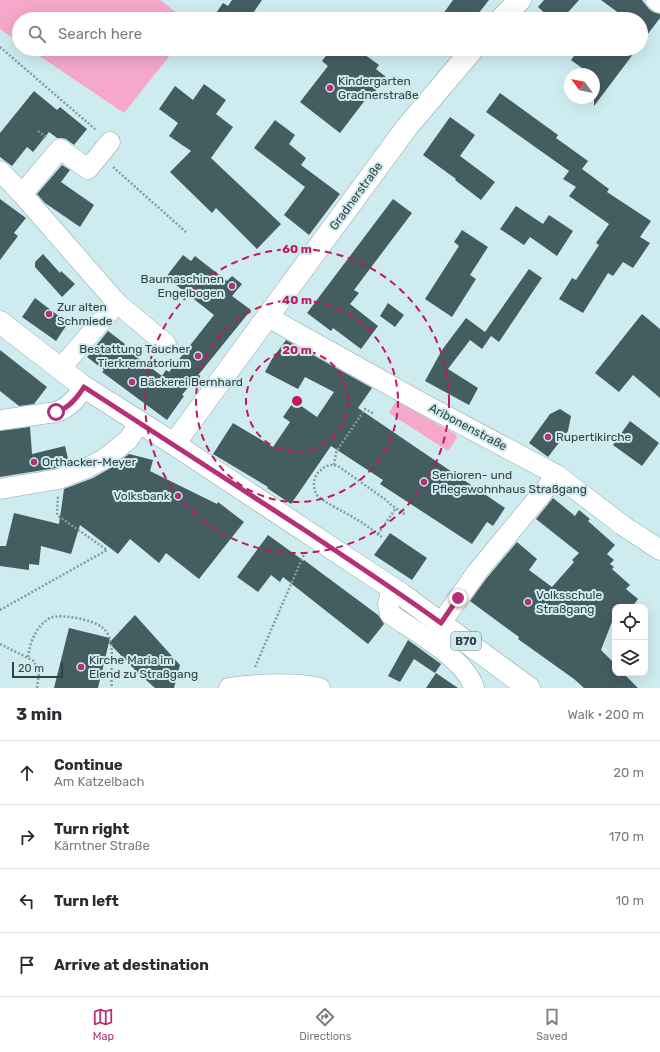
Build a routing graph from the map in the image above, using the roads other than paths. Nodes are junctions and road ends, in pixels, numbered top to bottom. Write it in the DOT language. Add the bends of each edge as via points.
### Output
graph roads {
  1 [pos="520,0"];
  2 [pos="656,0"];
  3 [pos="660,3"];
  4 [pos="508,12"];
  5 [pos="467,56"];
  6 [pos="110,142"];
  7 [pos="0,171"];
  8 [pos="22,194"];
  9 [pos="117,302"];
  10 [pos="268,317"];
  11 [pos="0,322"];
  12 [pos="166,344"];
  13 [pos="60,369"];
  14 [pos="84,387"];
  15 [pos="0,420"];
  16 [pos="140,422"];
  17 [pos="174,444"];
  18 [pos="557,475"];
  19 [pos="0,489"];
  20 [pos="660,550"];
  21 [pos="392,588"];
  22 [pos="441,623"];
  23 [pos="229,688"];
  24 [pos="320,688"];
  25 [pos="474,688"];
  26 [pos="528,688"];
  1 -- 4 [label="main road"];
  2 -- 3 [label="street"];
  5 -- 10 [label="main road, Gradnerstraße" via="407,127"];
  6 -- 8 [label="street" via="88,168 60,149"];
  7 -- 8 [label="street"];
  8 -- 9 [label="street"];
  9 -- 12 [label="street"];
  9 -- 13 [label="street"];
  10 -- 17 [label="main road, Gradnerstraße"];
  10 -- 18 [label="street, Aribonenstraße"];
  11 -- 13 [label="main road, B70"];
  13 -- 14 [label="main road, B70"];
  14 -- 15 [label="street" via="65,409"];
  14 -- 16 [label="main road, B70"];
  16 -- 17 [label="main road, B70"];
  16 -- 19 [label="street" via="128,440 90,467 59,479"];
  17 -- 21 [label="main road, B70"];
  18 -- 20 [label="street, Aribonenstraße" via="622,525"];
  18 -- 22 [label="street" via="477,572"];
  21 -- 22 [label="main road, B70"];
  21 -- 25 [label="street" via="388,604 390,614 446,653 462,668"];
  22 -- 26 [label="main road, B70"];
  23 -- 24 [label="street" via="288,685"];
}
